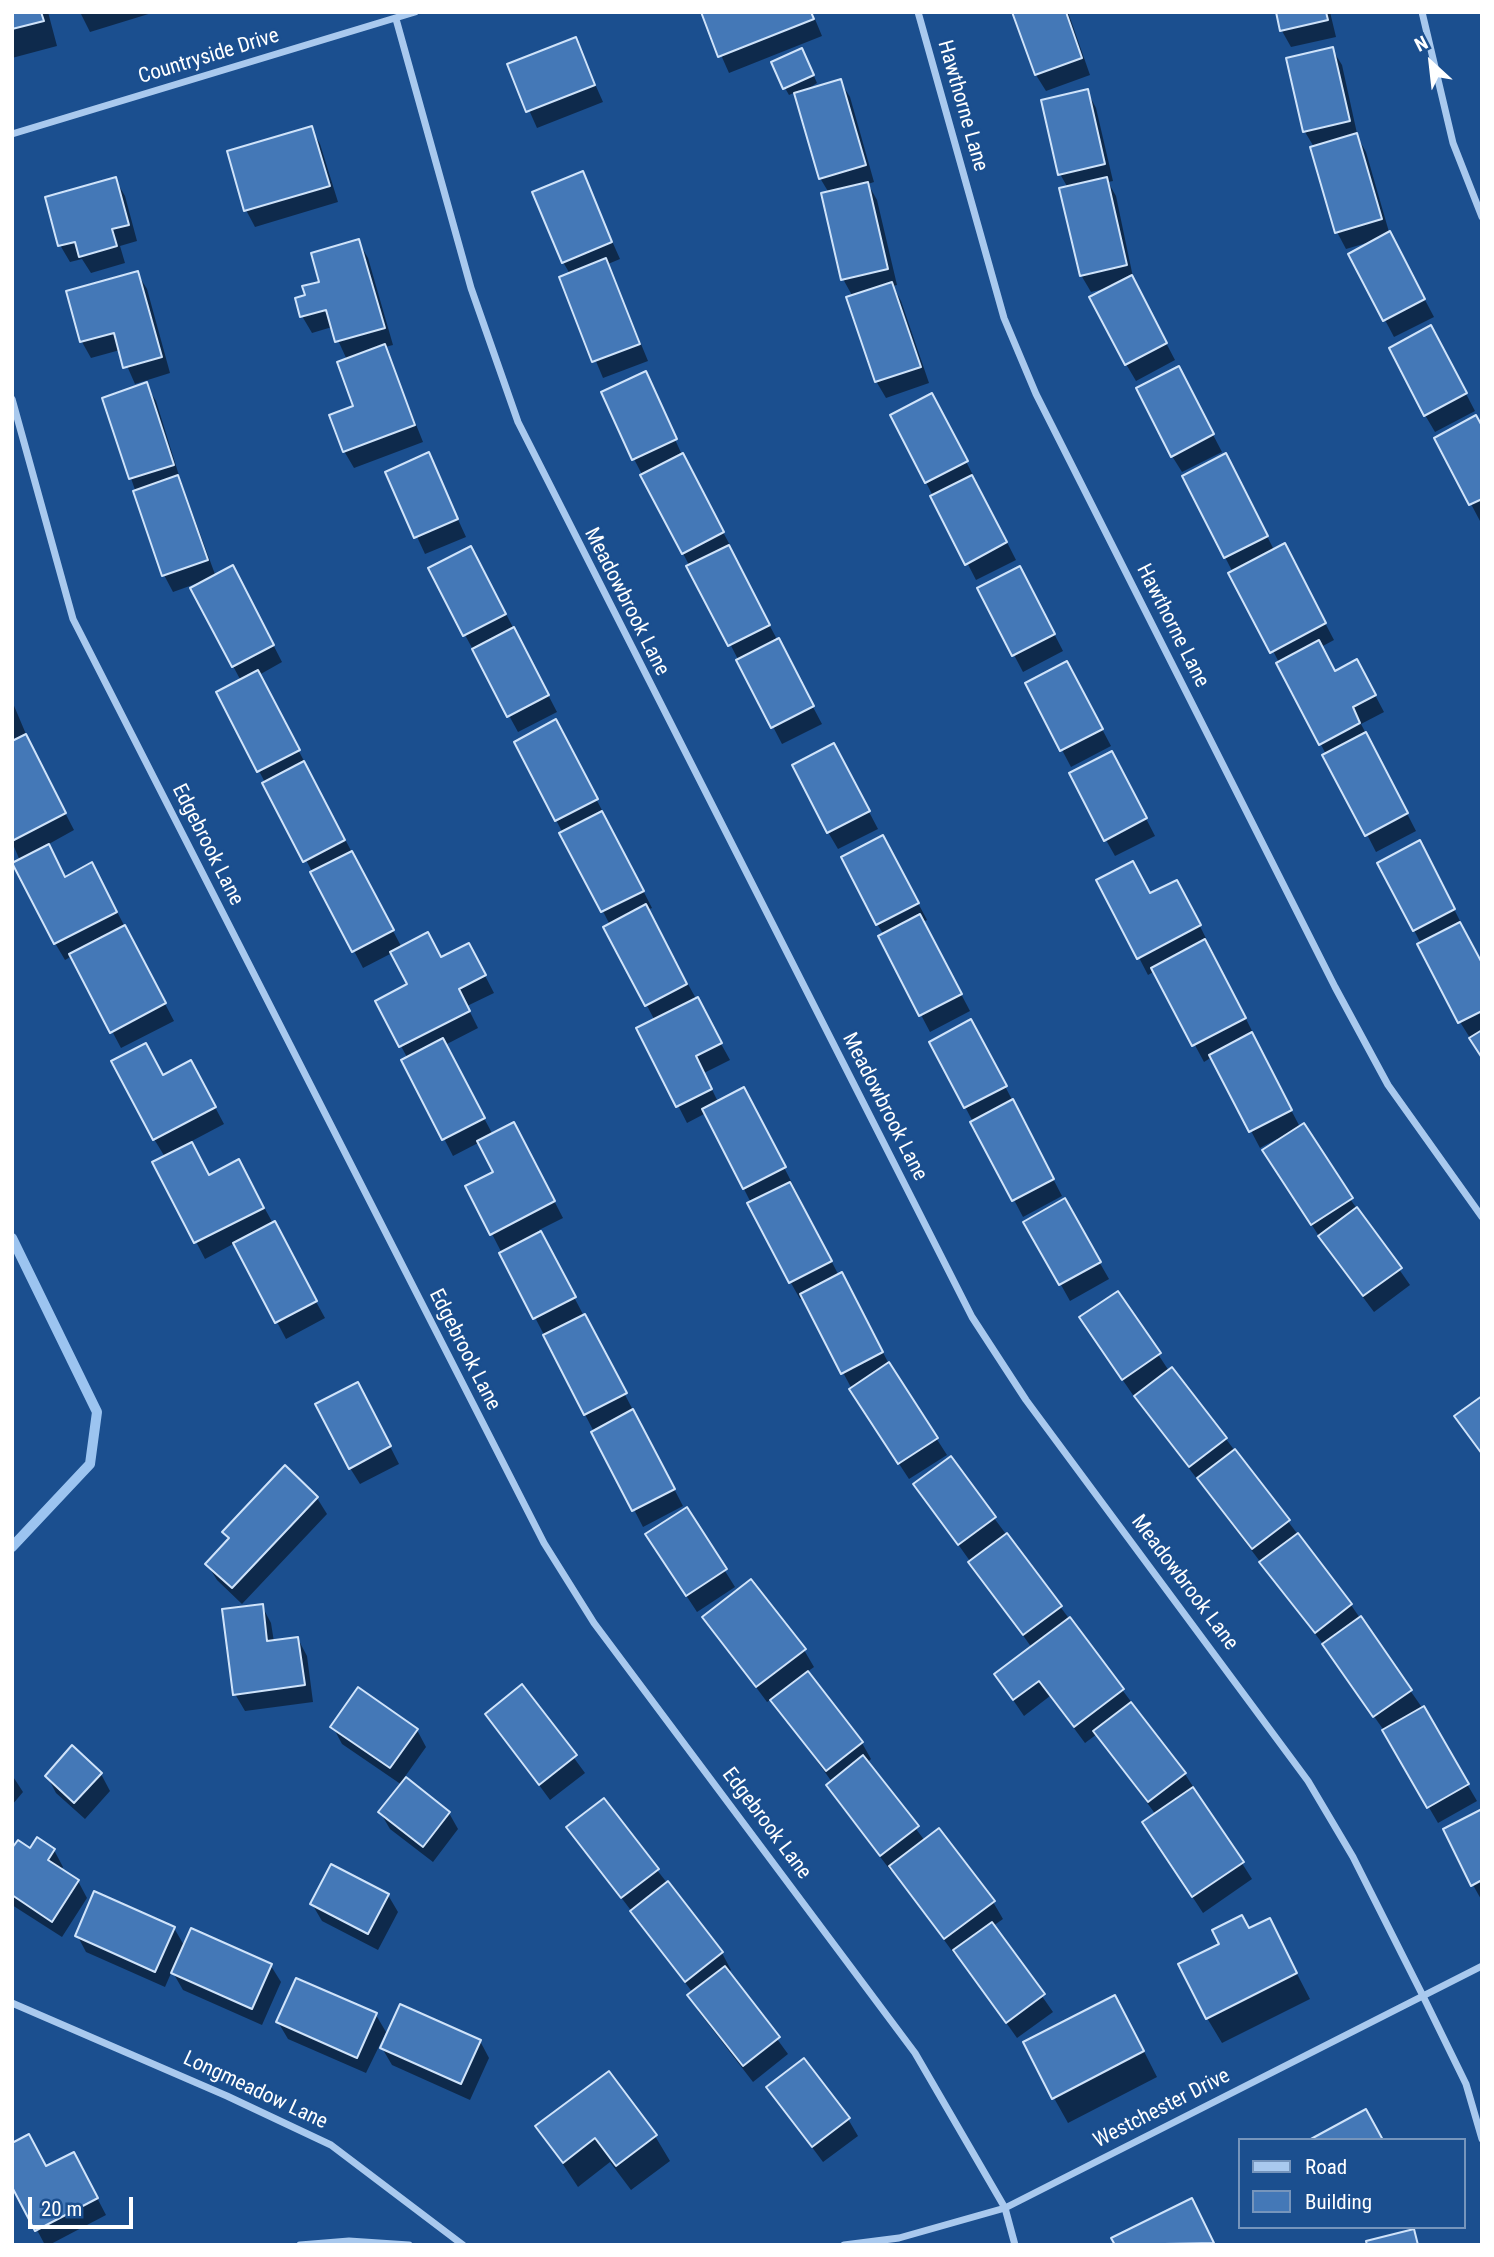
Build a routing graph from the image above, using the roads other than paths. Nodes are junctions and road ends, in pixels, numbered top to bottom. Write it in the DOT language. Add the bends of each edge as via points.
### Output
graph roads {
  1 [pos="415,12"];
  2 [pos="918,12"];
  3 [pos="1422,12"];
  4 [pos="396,19"];
  5 [pos="12,134"];
  6 [pos="1482,217"];
  7 [pos="12,399"];
  8 [pos="1482,1217"];
  9 [pos="1482,1966"];
  10 [pos="1423,1996"];
  11 [pos="12,2003"];
  12 [pos="1482,2139"];
  13 [pos="1005,2207"];
  14 [pos="300,2245"];
  15 [pos="409,2245"];
  16 [pos="463,2245"];
  17 [pos="844,2245"];
  18 [pos="1015,2245"];
  1 -- 4 [label="street, Countryside Drive"];
  2 -- 8 [label="street, Hawthorne Lane" via="1004,318 1036,394 1388,1085"];
  3 -- 6 [label="street" via="1453,143"];
  4 -- 5 [label="street, Countryside Drive"];
  4 -- 10 [label="street, Meadowbrook Lane" via="471,288 517,422 972,1317 1026,1401 1308,1781 1353,1857"];
  7 -- 13 [label="street, Edgebrook Lane" via="73,619 544,1543 594,1623 915,2053"];
  9 -- 10 [label="street, Westchester Drive"];
  10 -- 12 [label="street, Meadowbrook Lane" via="1466,2084"];
  10 -- 13 [label="street, Westchester Drive"];
  11 -- 16 [label="street, Longmeadow Lane" via="331,2146"];
  13 -- 17 [label="street, Westchester Drive" via="899,2238"];
  13 -- 18 [label="street, Edgebrook Lane"];
  14 -- 15 [label="street" via="349,2241"];
}
